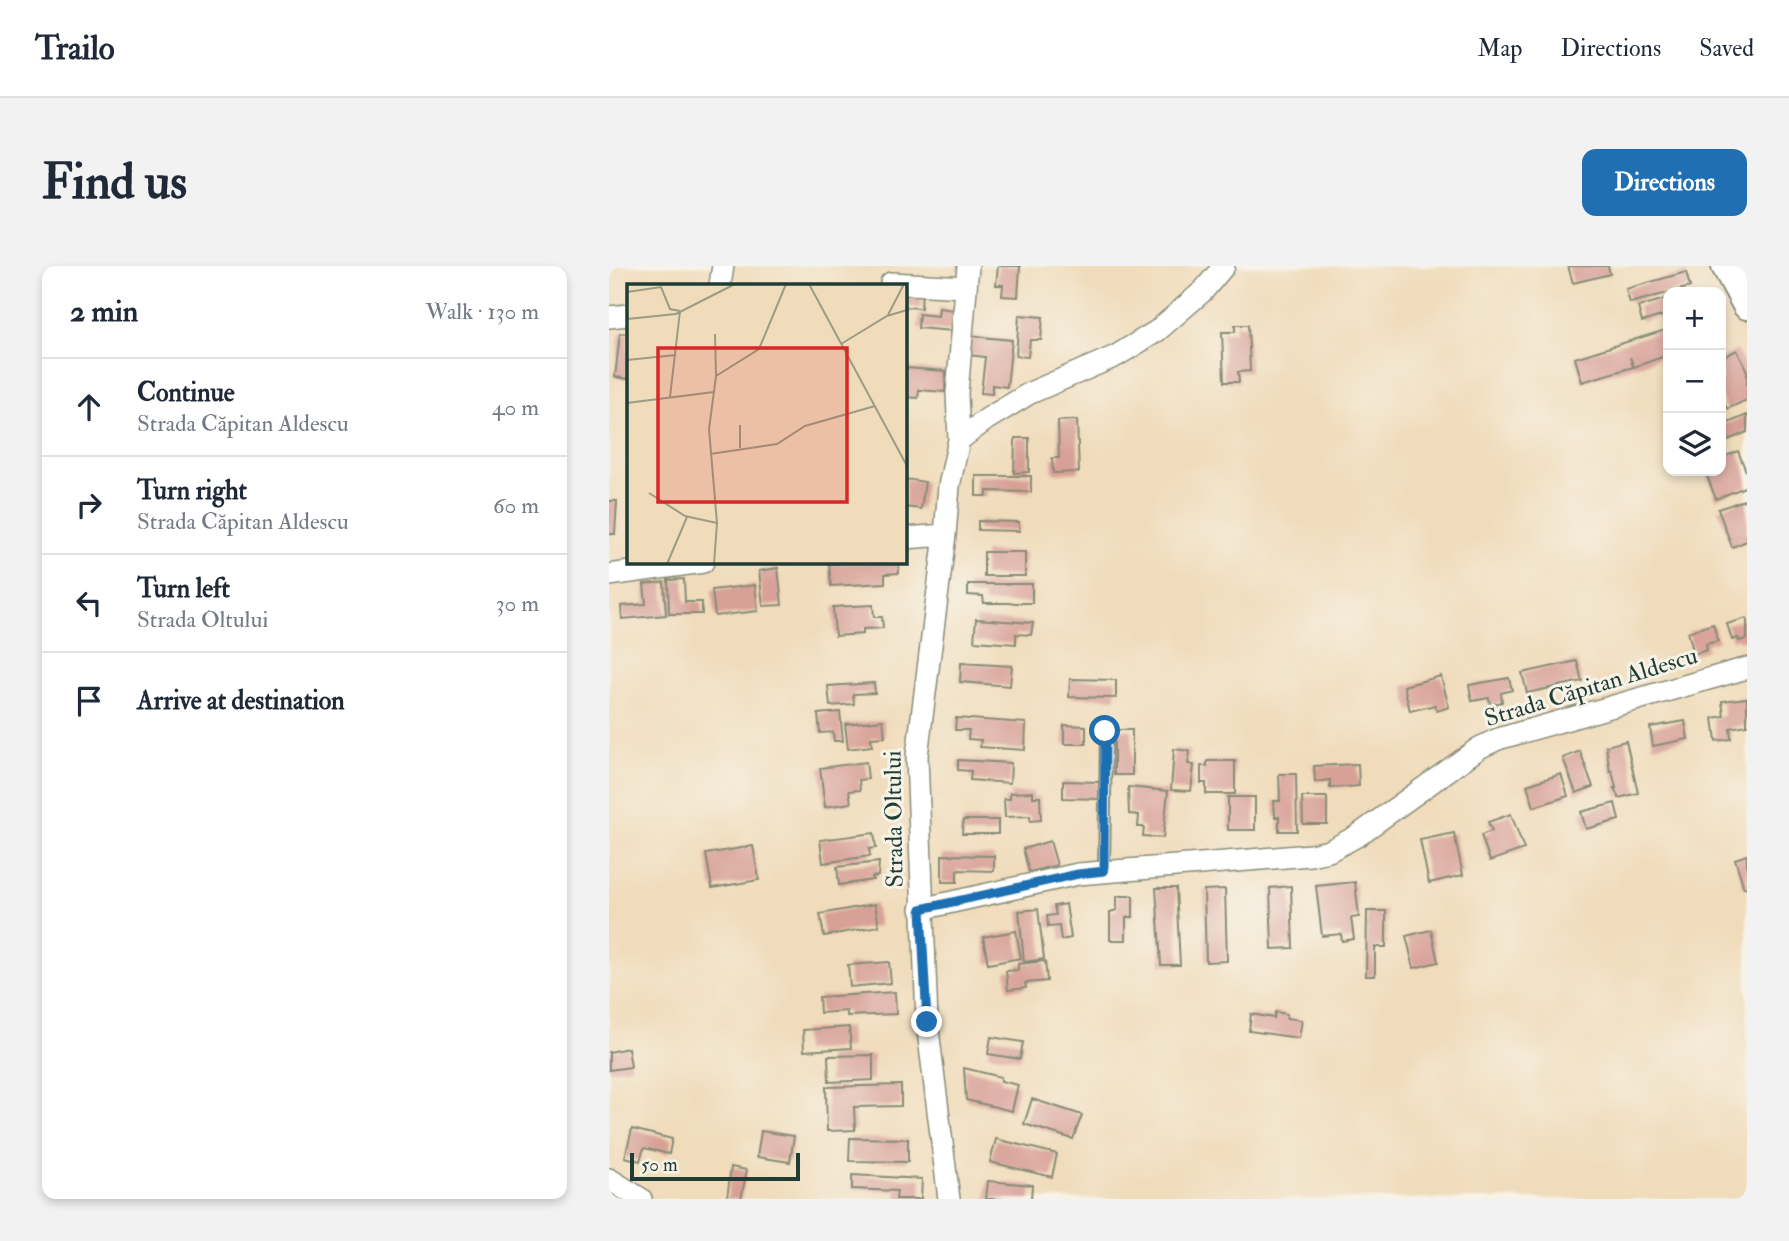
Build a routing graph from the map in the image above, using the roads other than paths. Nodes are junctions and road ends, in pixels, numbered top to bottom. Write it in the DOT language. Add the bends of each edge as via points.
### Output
graph roads {
  1 [pos="723,266"];
  2 [pos="1224,266"];
  3 [pos="1726,266"];
  4 [pos="967,277"];
  5 [pos="891,283"];
  6 [pos="720,284"];
  7 [pos="1747,304"];
  8 [pos="627,315"];
  9 [pos="609,317"];
  10 [pos="959,440"];
  11 [pos="945,535"];
  12 [pos="907,538"];
  13 [pos="673,564"];
  14 [pos="609,575"];
  15 [pos="1747,668"];
  16 [pos="1105,731"];
  17 [pos="1104,871"];
  18 [pos="921,909"];
  19 [pos="609,1179"];
  20 [pos="641,1199"];
  21 [pos="949,1199"];
  1 -- 6 [label="street"];
  2 -- 10 [label="street" via="1157,331 1116,356 1030,393"];
  3 -- 7 [label="main road"];
  4 -- 5 [label="street"];
  4 -- 10 [label="street, Strada Oltului" via="957,393"];
  8 -- 9 [label="street"];
  10 -- 11 [label="street, Strada Oltului"];
  11 -- 12 [label="street"];
  11 -- 18 [label="street, Strada Oltului" via="917,756"];
  13 -- 14 [label="street"];
  15 -- 17 [label="street, Strada Căpitan Aldescu" via="1498,739 1329,851"];
  16 -- 17 [label="lane"];
  17 -- 18 [label="street, Strada Căpitan Aldescu"];
  18 -- 21 [label="street, Strada Oltului" via="927,1022"];
  19 -- 20 [label="street"];
}
